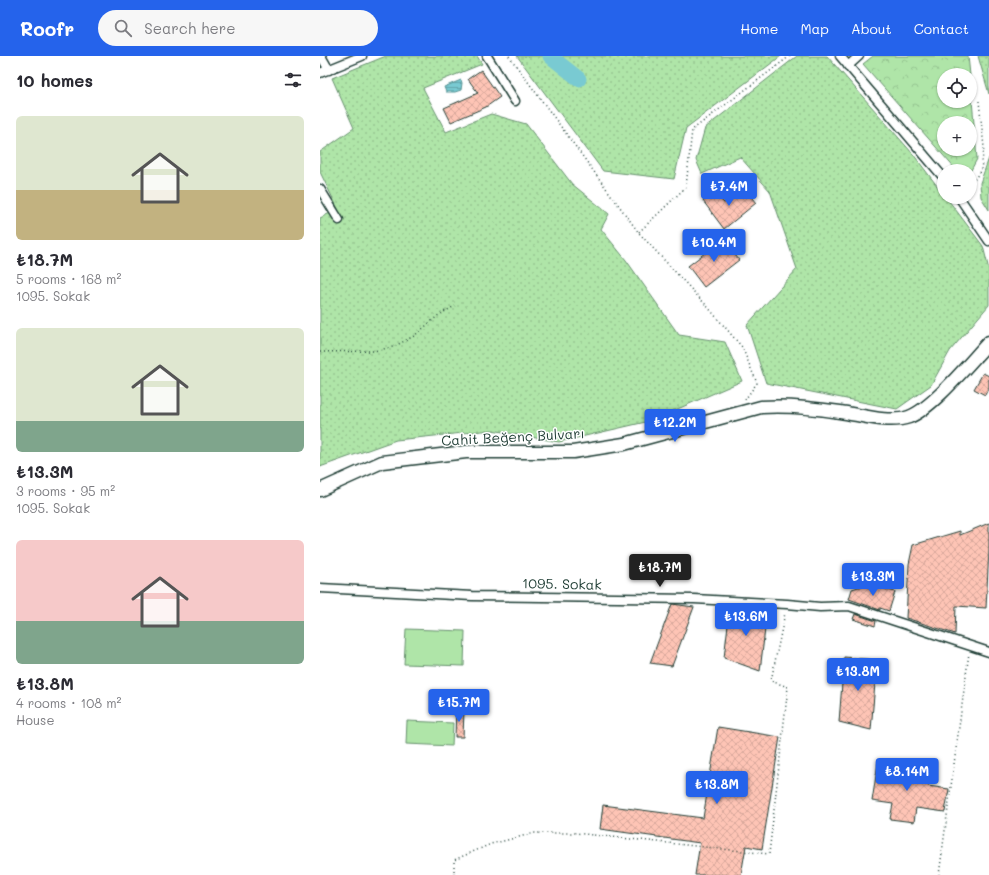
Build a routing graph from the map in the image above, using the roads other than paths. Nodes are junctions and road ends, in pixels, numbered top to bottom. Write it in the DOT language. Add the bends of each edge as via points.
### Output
graph roads {
  1 [pos="321,56"];
  2 [pos="362,56"];
  3 [pos="487,56"];
  4 [pos="840,56"];
  5 [pos="859,56"];
  6 [pos="848,66"];
  7 [pos="329,70"];
  8 [pos="320,73"];
  9 [pos="515,101"];
  10 [pos="937,170"];
  11 [pos="320,189"];
  12 [pos="964,204"];
  13 [pos="339,220"];
  14 [pos="989,241"];
  15 [pos="989,342"];
  16 [pos="320,490"];
  17 [pos="320,588"];
  18 [pos="989,652"];
  1 -- 7 [label="street"];
  2 -- 7 [label="street"];
  3 -- 9 [label="street"];
  4 -- 6 [label="street"];
  5 -- 6 [label="street"];
  6 -- 10 [label="street"];
  7 -- 8 [label="street"];
  11 -- 13 [label="street"];
  12 -- 14 [label="street"];
  15 -- 16 [label="main road, Cahit Beğenç Bulvarı" via="937,398 909,417 883,420 784,406 761,407 624,444 573,452 466,452 382,462"];
  17 -- 18 [label="street, 1095. Sokak" via="472,596 694,599 820,608 849,606"];
}
